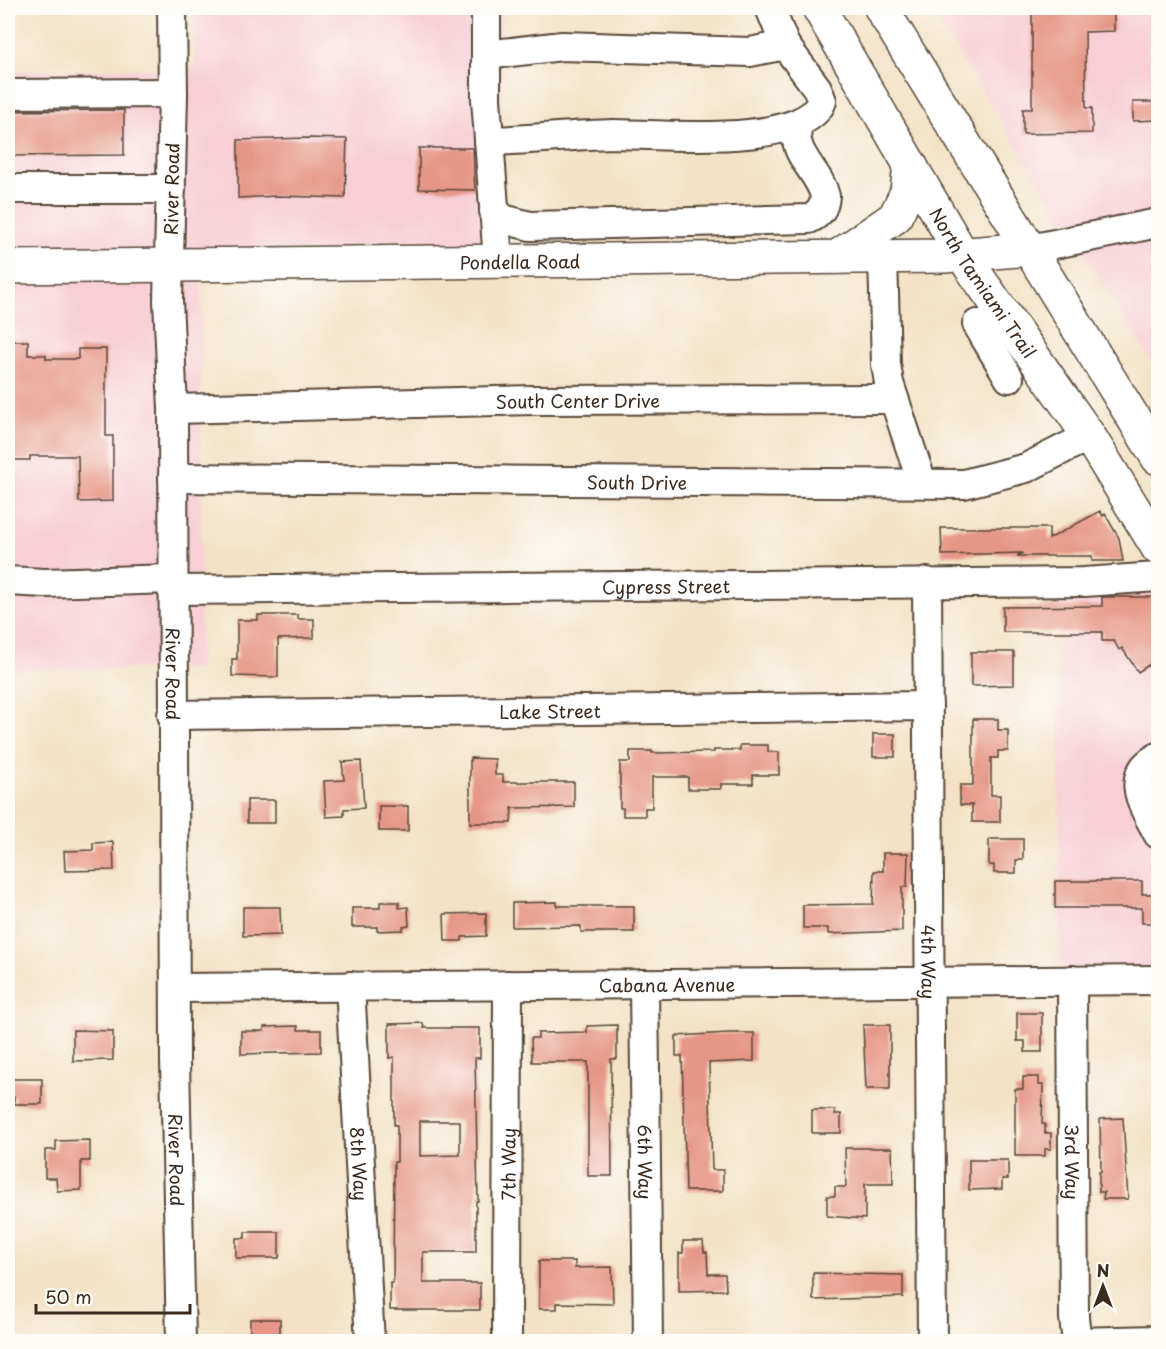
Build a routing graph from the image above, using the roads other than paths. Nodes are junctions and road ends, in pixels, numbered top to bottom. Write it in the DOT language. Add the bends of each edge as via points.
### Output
graph roads {
  1 [pos="172,8"];
  2 [pos="486,8"];
  3 [pos="770,8"];
  4 [pos="819,8"];
  5 [pos="881,8"];
  6 [pos="785,45"];
  7 [pos="486,55"];
  8 [pos="861,80"];
  9 [pos="173,93"];
  10 [pos="8,94"];
  11 [pos="820,95"];
  12 [pos="798,124"];
  13 [pos="489,141"];
  14 [pos="910,164"];
  15 [pos="8,189"];
  16 [pos="171,189"];
  17 [pos="494,210"];
  18 [pos="809,219"];
  19 [pos="1158,223"];
  20 [pos="1030,249"];
  21 [pos="963,256"];
  22 [pos="824,257"];
  23 [pos="883,257"];
  24 [pos="498,261"];
  25 [pos="169,265"];
  26 [pos="8,267"];
  27 [pos="977,324"];
  28 [pos="1006,343"];
  29 [pos="1009,378"];
  30 [pos="894,399"];
  31 [pos="173,409"];
  32 [pos="1089,436"];
  33 [pos="1158,458"];
  34 [pos="173,478"];
  35 [pos="922,483"];
  36 [pos="1158,548"];
  37 [pos="1158,577"];
  38 [pos="8,581"];
  39 [pos="927,582"];
  40 [pos="172,584"];
  41 [pos="928,706"];
  42 [pos="172,715"];
  43 [pos="1158,757"];
  44 [pos="1158,834"];
  45 [pos="1072,980"];
  46 [pos="1158,980"];
  47 [pos="931,981"];
  48 [pos="644,984"];
  49 [pos="508,985"];
  50 [pos="350,986"];
  51 [pos="174,988"];
  52 [pos="1158,1340"];
  53 [pos="181,1341"];
  54 [pos="370,1341"];
  55 [pos="507,1341"];
  56 [pos="648,1341"];
  57 [pos="932,1341"];
  58 [pos="1076,1341"];
  1 -- 9 [label="street, River Road"];
  2 -- 7 [label="street"];
  3 -- 6 [label="street"];
  4 -- 8 [label="main road, North Tamiami Trail"];
  5 -- 20 [label="main road"];
  6 -- 7 [label="street" via="750,52 562,46"];
  6 -- 11 [label="street"];
  7 -- 13 [label="street"];
  8 -- 11 [label="street"];
  8 -- 14 [label="main road, North Tamiami Trail"];
  9 -- 10 [label="street"];
  9 -- 16 [label="street, River Road"];
  11 -- 12 [label="street" via="818,111"];
  12 -- 13 [label="street" via="744,134 611,134"];
  12 -- 18 [label="street" via="797,145 825,196 818,215"];
  13 -- 17 [label="street"];
  14 -- 21 [label="main road, North Tamiami Trail"];
  14 -- 22 [label="main road" via="907,192 895,217"];
  15 -- 16 [label="street"];
  16 -- 25 [label="street, River Road"];
  17 -- 18 [label="street" via="503,219 530,226"];
  17 -- 24 [label="street"];
  18 -- 22 [label="street"];
  19 -- 20 [label="street"];
  20 -- 21 [label="main road, Pondella Road"];
  20 -- 33 [label="main road"];
  21 -- 23 [label="main road, Pondella Road"];
  21 -- 28 [label="main road, North Tamiami Trail"];
  22 -- 23 [label="main road, Pondella Road"];
  22 -- 24 [label="main road, Pondella Road"];
  23 -- 30 [label="street" via="886,364"];
  24 -- 25 [label="main road, Pondella Road"];
  25 -- 26 [label="main road, Pondella Road"];
  25 -- 31 [label="street, River Road"];
  27 -- 28 [label="street"];
  28 -- 29 [label="street"];
  28 -- 32 [label="main road, North Tamiami Trail"];
  30 -- 31 [label="street, South Center Drive" via="534,400"];
  30 -- 35 [label="street"];
  31 -- 34 [label="street, River Road"];
  32 -- 35 [label="street, South Drive" via="1026,468 964,484"];
  32 -- 36 [label="main road, North Tamiami Trail"];
  34 -- 35 [label="street, South Drive"];
  34 -- 40 [label="street, River Road"];
  37 -- 39 [label="street, Cypress Street" via="1084,582"];
  38 -- 40 [label="street, Cypress Street"];
  39 -- 40 [label="street, Cypress Street"];
  39 -- 41 [label="street, 4th Way"];
  40 -- 42 [label="street, River Road"];
  41 -- 42 [label="street, Lake Street"];
  41 -- 47 [label="street, 4th Way"];
  42 -- 51 [label="street, River Road"];
  43 -- 44 [label="street" via="1146,763 1138,783 1139,798"];
  45 -- 46 [label="street, Cabana Avenue"];
  45 -- 47 [label="street, Cabana Avenue"];
  45 -- 58 [label="street, 3rd Way"];
  47 -- 48 [label="street, Cabana Avenue"];
  47 -- 57 [label="street, 4th Way"];
  48 -- 49 [label="street, Cabana Avenue"];
  48 -- 56 [label="street, 6th Way"];
  49 -- 50 [label="street, Cabana Avenue"];
  49 -- 55 [label="street, 7th Way"];
  50 -- 51 [label="street, Cabana Avenue"];
  50 -- 54 [label="street, 8th Way"];
  51 -- 53 [label="street, River Road"];
  52 -- 58 [label="street"];
}
